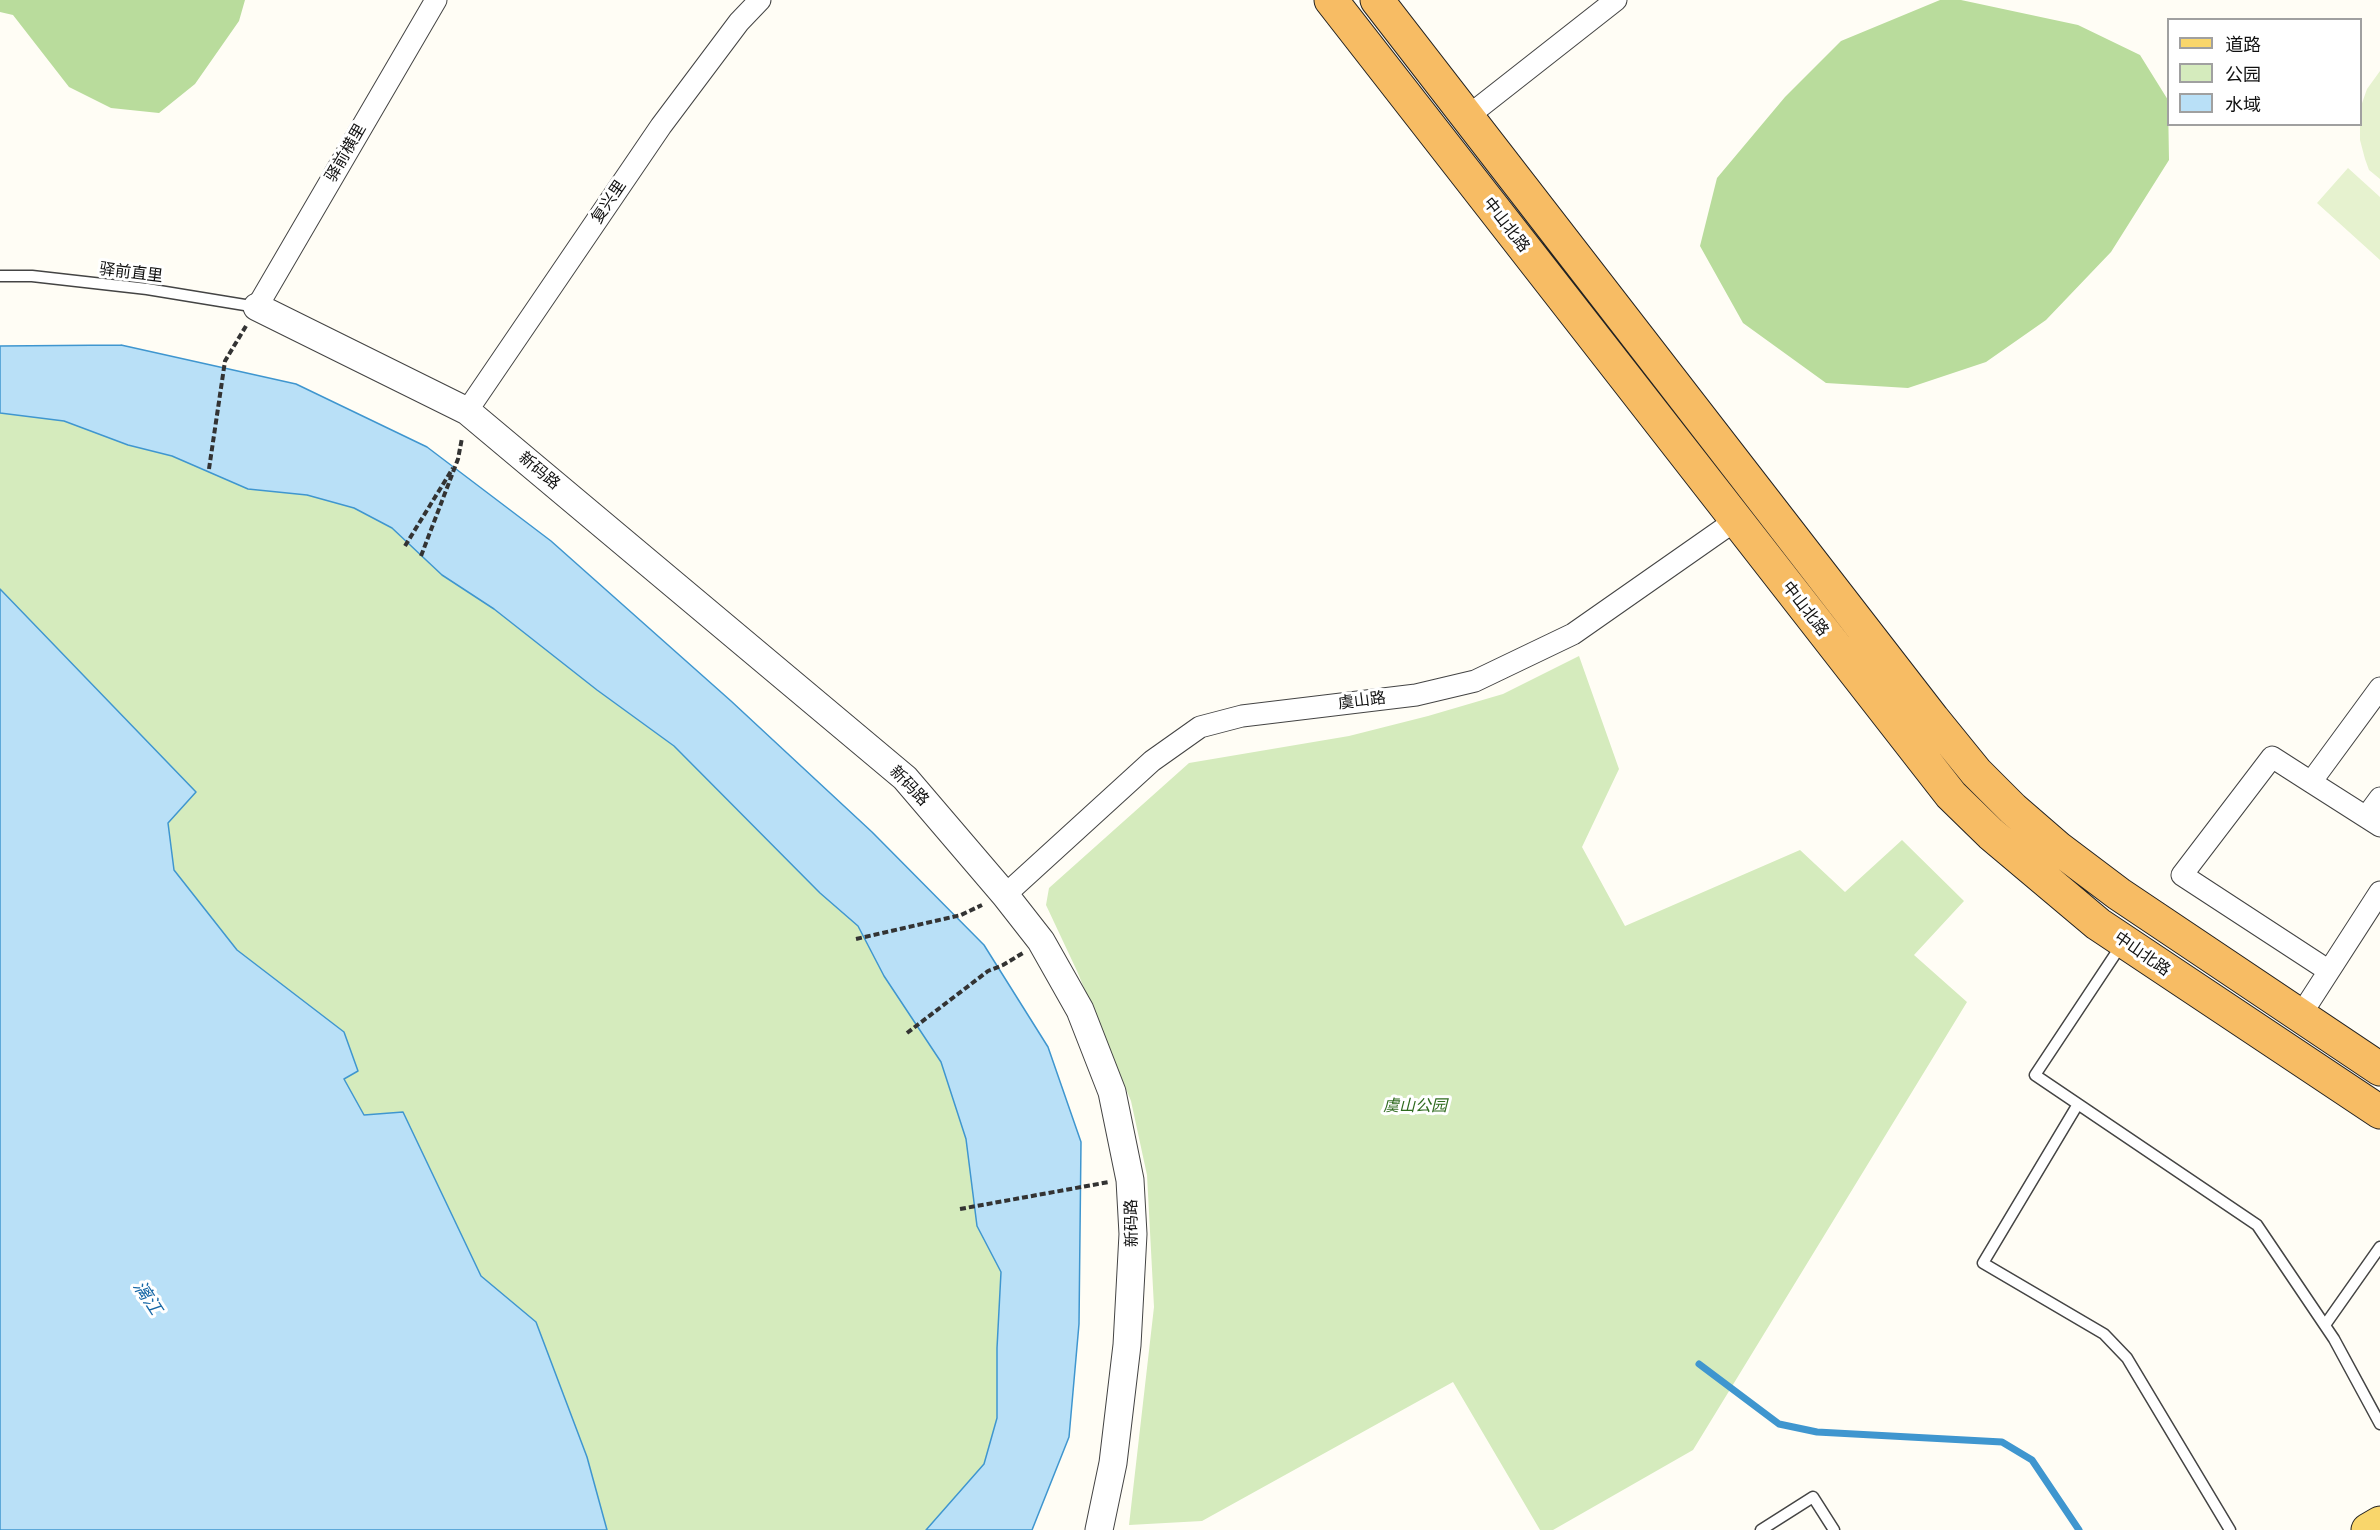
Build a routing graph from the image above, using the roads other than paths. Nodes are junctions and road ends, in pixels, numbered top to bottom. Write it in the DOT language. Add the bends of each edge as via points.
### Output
graph roads {
  1 [pos="436,0"];
  2 [pos="760,0"];
  3 [pos="1331,0"];
  4 [pos="1377,0"];
  5 [pos="1616,0"];
  6 [pos="1467,117"];
  7 [pos="0,276"];
  8 [pos="257,307"];
  9 [pos="467,411"];
  10 [pos="1736,520"];
  11 [pos="2380,688"];
  12 [pos="2311,782"];
  13 [pos="2380,798"];
  14 [pos="2373,821"];
  15 [pos="2380,892"];
  16 [pos="1005,895"];
  17 [pos="2123,941"];
  18 [pos="2329,971"];
  19 [pos="2300,1016"];
  20 [pos="2380,1069"];
  21 [pos="2078,1104"];
  22 [pos="2380,1112"];
  23 [pos="2380,1247"];
  24 [pos="2325,1325"];
  25 [pos="2380,1424"];
  26 [pos="2380,1523"];
  27 [pos="1099,1530"];
  28 [pos="1761,1530"];
  29 [pos="1834,1530"];
  30 [pos="2230,1530"];
  31 [pos="2368,1530"];
  1 -- 8 [label="street, 驿前横里"];
  2 -- 9 [label="street, 复兴里" via="661,126"];
  3 -- 10 [label="highway, 中山北路"];
  4 -- 6 [label="highway, 中山北路"];
  5 -- 6 [label="street"];
  6 -- 19 [label="highway, 中山北路" via="1976,772 2076,862"];
  7 -- 8 [label="lane, 驿前直里" via="32,276"];
  8 -- 9 [label="street, 新码路"];
  9 -- 16 [label="street, 新码路" via="905,778"];
  10 -- 16 [label="street, 虞山路" via="1573,634 1475,681 1416,695 1242,716 1200,727 1152,761"];
  10 -- 17 [label="highway, 中山北路" via="1951,795 2036,873"];
  11 -- 12 [label="street"];
  12 -- 14 [label="street"];
  12 -- 18 [label="street" via="2272,757 2182,875"];
  13 -- 14 [label="street"];
  15 -- 18 [label="street"];
  16 -- 27 [label="street, 新码路" via="1041,942 1080,1010 1112,1092 1130,1180 1134,1234 1127,1345 1113,1463"];
  17 -- 21 [label="lane" via="2035,1076"];
  17 -- 22 [label="highway, 中山北路"];
  18 -- 19 [label="street"];
  19 -- 20 [label="highway, 中山北路"];
  21 -- 24 [label="lane" via="2257,1224"];
  21 -- 30 [label="lane" via="1983,1263 2104,1334 2127,1358"];
  23 -- 24 [label="lane"];
  24 -- 25 [label="lane"];
  26 -- 31 [label="main road"];
  28 -- 29 [label="lane" via="1813,1497"];
}
